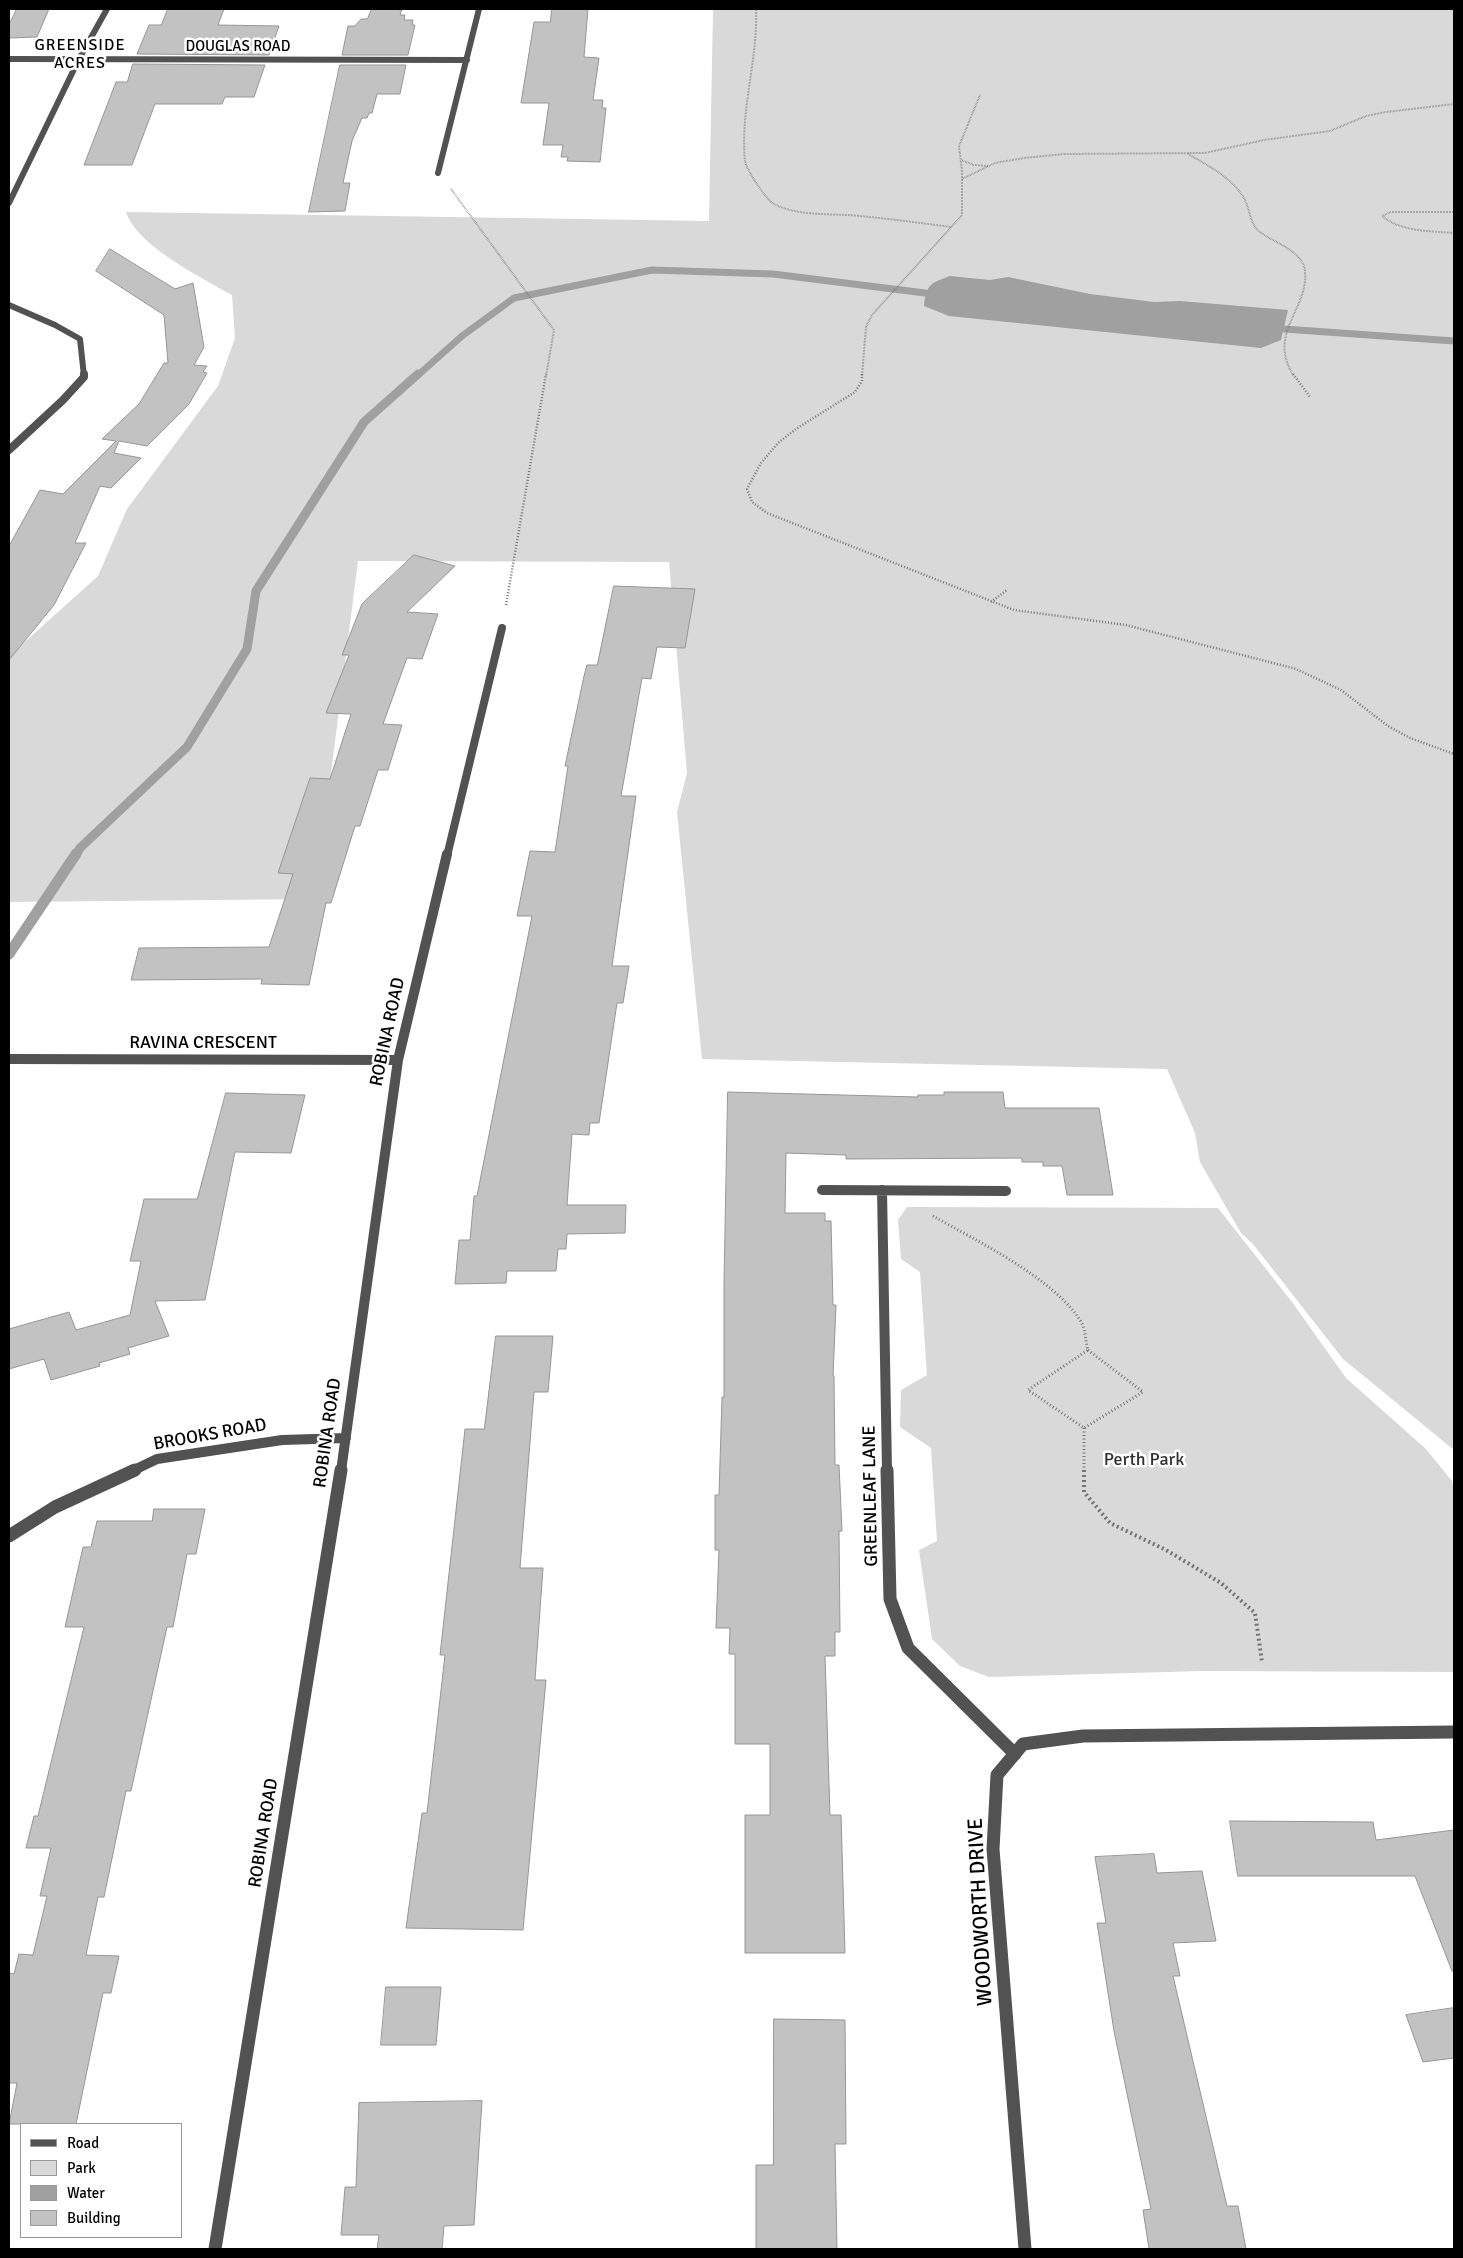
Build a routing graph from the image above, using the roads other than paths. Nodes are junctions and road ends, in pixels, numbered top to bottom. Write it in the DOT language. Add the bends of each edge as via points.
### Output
graph roads {
  1 [pos="106,9"];
  2 [pos="478,9"];
  3 [pos="9,59"];
  4 [pos="79,59"];
  5 [pos="467,60"];
  6 [pos="438,173"];
  7 [pos="9,203"];
  8 [pos="9,304"];
  9 [pos="9,450"];
  10 [pos="502,628"];
  11 [pos="9,1059"];
  12 [pos="398,1060"];
  13 [pos="822,1190"];
  14 [pos="882,1190"];
  15 [pos="1006,1191"];
  16 [pos="346,1438"];
  17 [pos="9,1536"];
  18 [pos="1454,1732"];
  19 [pos="1015,1754"];
  20 [pos="215,2249"];
  21 [pos="1026,2249"];
  1 -- 4 [label="street"];
  2 -- 5 [label="street"];
  3 -- 4 [label="street, DOUGLAS ROAD"];
  4 -- 5 [label="street, DOUGLAS ROAD"];
  4 -- 7 [label="street"];
  5 -- 6 [label="street"];
  8 -- 9 [label="street" via="80,339 84,377"];
  10 -- 12 [label="street, ROBINA ROAD"];
  11 -- 12 [label="street, RAVINA CRESCENT"];
  12 -- 16 [label="street, ROBINA ROAD"];
  13 -- 14 [label="street"];
  14 -- 15 [label="street"];
  14 -- 19 [label="street, GREENLEAF LANE" via="890,1599 908,1648"];
  16 -- 17 [label="street, BROOKS ROAD" via="282,1440 157,1459 55,1508"];
  16 -- 20 [label="street, ROBINA ROAD"];
  18 -- 19 [label="street, WOODWORTH DRIVE" via="1083,1736 1023,1744"];
  19 -- 21 [label="street, WOODWORTH DRIVE" via="997,1775 993,1849"];
}
